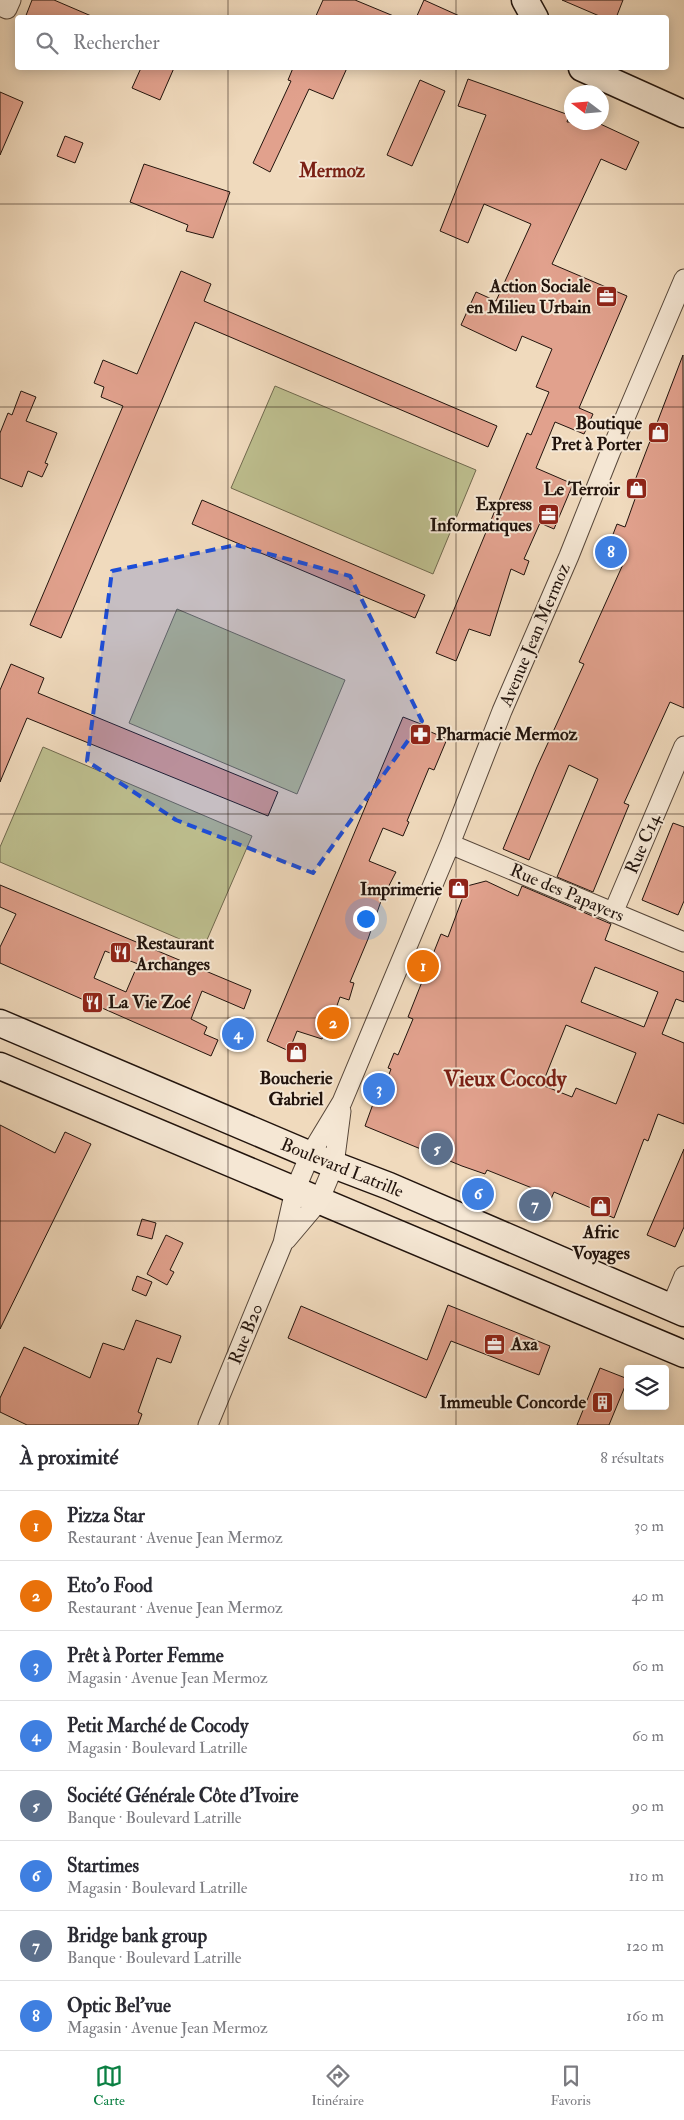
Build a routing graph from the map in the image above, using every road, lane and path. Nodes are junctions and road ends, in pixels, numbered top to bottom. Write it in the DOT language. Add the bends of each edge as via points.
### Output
graph roads {
  1 [pos="11,0"];
  2 [pos="525,0"];
  3 [pos="0,6"];
  4 [pos="532,15"];
  5 [pos="586,70"];
  6 [pos="684,114"];
  7 [pos="684,279"];
  8 [pos="684,746"];
  9 [pos="450,844"];
  10 [pos="613,913"];
  11 [pos="684,942"];
  12 [pos="0,1023"];
  13 [pos="0,1066"];
  14 [pos="342,1102"];
  15 [pos="310,1155"];
  16 [pos="334,1165"];
  17 [pos="295,1190"];
  18 [pos="319,1201"];
  19 [pos="283,1243"];
  20 [pos="684,1276"];
  21 [pos="677,1310"];
  22 [pos="684,1354"];
  23 [pos="208,1425"];
  1 -- 3 [label="street" via="7,9"];
  2 -- 4 [label="main road"];
  5 -- 6 [label="main road"];
  7 -- 9 [label="street, Avenue Jean Mermoz" via="610,452 576,542 502,711"];
  8 -- 10 [label="street, Rue C14"];
  9 -- 10 [label="street, Rue des Papayers"];
  9 -- 14 [label="street, Avenue Jean Mermoz"];
  10 -- 11 [label="street, Rue des Papayers"];
  12 -- 15 [label="main road, Boulevard Latrille"];
  13 -- 17 [label="main road"];
  14 -- 15 [label="street, Avenue Jean Mermoz"];
  14 -- 16 [label="street, Avenue Jean Mermoz"];
  15 -- 16 [label="main road, Boulevard Latrille"];
  15 -- 17 [label="street, Rue B20"];
  16 -- 18 [label="street, Rue B20"];
  16 -- 21 [label="main road, Boulevard Latrille"];
  17 -- 18 [label="main road"];
  17 -- 19 [label="street, Rue B20"];
  18 -- 19 [label="street, Rue B20"];
  18 -- 22 [label="main road"];
  19 -- 23 [label="street, Rue B20"];
  20 -- 21 [label="street"];
}
